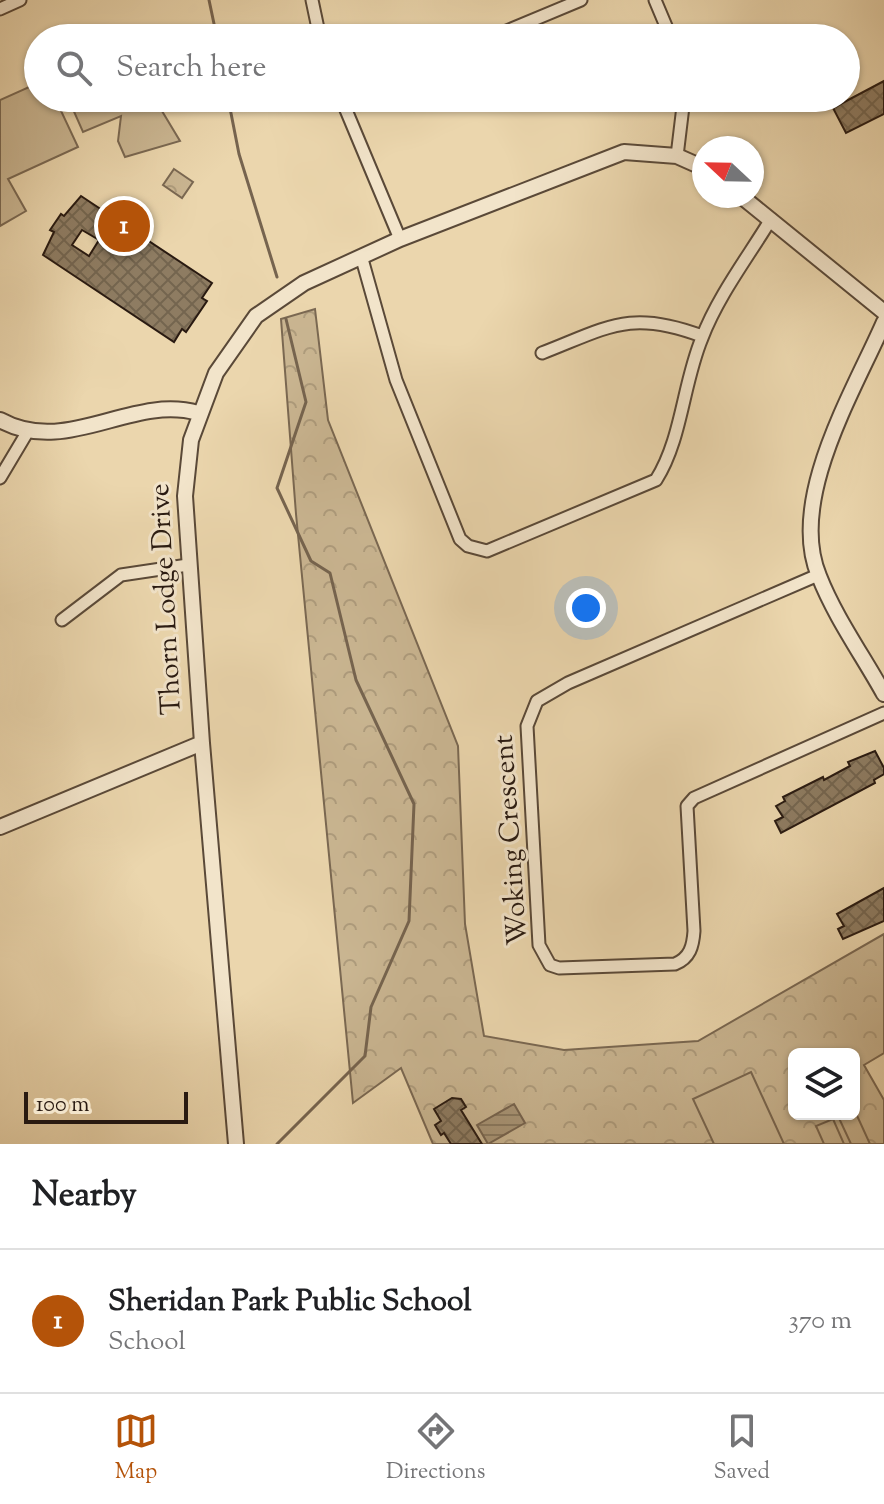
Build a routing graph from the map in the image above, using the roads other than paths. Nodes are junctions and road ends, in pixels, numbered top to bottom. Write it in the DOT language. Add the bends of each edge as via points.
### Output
graph roads {
  1 [pos="20,0"];
  2 [pos="312,0"];
  3 [pos="581,0"];
  4 [pos="655,0"];
  5 [pos="0,9"];
  6 [pos="317,24"];
  7 [pos="524,24"];
  8 [pos="665,24"];
  9 [pos="348,112"];
  10 [pos="682,112"];
  11 [pos="677,156"];
  12 [pos="692,163"];
  13 [pos="757,208"];
  14 [pos="771,219"];
  15 [pos="400,239"];
  16 [pos="362,259"];
  17 [pos="884,312"];
  18 [pos="884,322"];
  19 [pos="702,336"];
  20 [pos="542,353"];
  21 [pos="198,413"];
  22 [pos="0,420"];
  23 [pos="28,431"];
  24 [pos="0,478"];
  25 [pos="188,565"];
  26 [pos="818,575"];
  27 [pos="62,620"];
  28 [pos="884,694"];
  29 [pos="884,713"];
  30 [pos="202,743"];
  31 [pos="0,827"];
  32 [pos="236,1144"];
  1 -- 5 [label="street"];
  2 -- 6 [label="street"];
  3 -- 7 [label="street"];
  4 -- 8 [label="street"];
  9 -- 15 [label="street"];
  10 -- 11 [label="street"];
  11 -- 12 [label="street, Thorn Lodge Drive"];
  11 -- 15 [label="street, Thorn Lodge Drive" via="624,152"];
  13 -- 14 [label="street"];
  14 -- 17 [label="street"];
  14 -- 19 [label="street"];
  15 -- 16 [label="street, Thorn Lodge Drive"];
  16 -- 19 [label="street" via="407,409 460,539 487,551 656,480"];
  16 -- 21 [label="street, Thorn Lodge Drive" via="304,283 256,316 224,358"];
  18 -- 26 [label="street" via="818,477 811,512"];
  19 -- 20 [label="street" via="670,324 625,321"];
  21 -- 23 [label="street" via="178,407 80,430"];
  21 -- 25 [label="street, Thorn Lodge Drive" via="186,468"];
  22 -- 23 [label="street"];
  23 -- 24 [label="street"];
  25 -- 27 [label="street" via="121,575"];
  25 -- 30 [label="street, Thorn Lodge Drive"];
  26 -- 28 [label="street"];
  26 -- 29 [label="street, Woking Crescent" via="537,701 527,726 543,956 559,968 683,961 693,947 694,931 687,806 694,798"];
  30 -- 31 [label="street"];
  30 -- 32 [label="street, Thorn Lodge Drive"];
}
